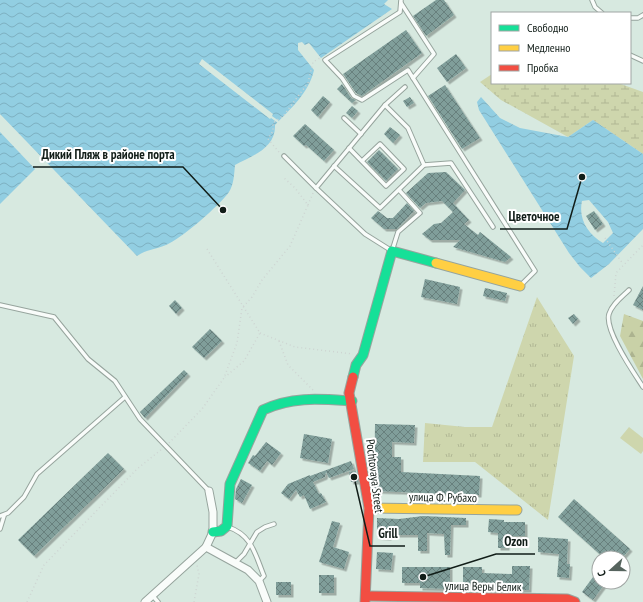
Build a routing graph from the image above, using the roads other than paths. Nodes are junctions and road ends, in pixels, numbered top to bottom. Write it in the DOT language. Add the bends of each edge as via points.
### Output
graph roads {
  1 [pos="592,0"];
  2 [pos="401,2"];
  3 [pos="595,8"];
  4 [pos="593,12"];
  5 [pos="601,12"];
  6 [pos="643,15"];
  7 [pos="631,18"];
  8 [pos="631,55"];
  9 [pos="643,61"];
  10 [pos="414,78"];
  11 [pos="405,87"];
  12 [pos="385,105"];
  13 [pos="344,118"];
  14 [pos="361,134"];
  15 [pos="349,148"];
  16 [pos="284,156"];
  17 [pos="362,161"];
  18 [pos="424,165"];
  19 [pos="334,166"];
  20 [pos="316,188"];
  21 [pos="399,190"];
  22 [pos="493,227"];
  23 [pos="392,251"];
  24 [pos="520,286"];
  25 [pos="629,290"];
  26 [pos="0,305"];
  27 [pos="643,387"];
  28 [pos="126,397"];
  29 [pos="352,401"];
  30 [pos="209,490"];
  31 [pos="369,508"];
  32 [pos="517,510"];
  33 [pos="2,516"];
  34 [pos="274,524"];
  35 [pos="227,526"];
  36 [pos="0,529"];
  37 [pos="213,532"];
  38 [pos="251,543"];
  39 [pos="206,547"];
  40 [pos="235,563"];
  41 [pos="259,581"];
  42 [pos="152,596"];
  43 [pos="366,599"];
  44 [pos="145,602"];
  45 [pos="158,602"];
  46 [pos="266,602"];
  47 [pos="575,602"];
  1 -- 3 [label="lane"];
  2 -- 10 [label="lane" via="434,54"];
  2 -- 10 [label="lane" via="400,12 325,60 354,96 362,100 408,70"];
  3 -- 4 [label="lane"];
  3 -- 5 [label="lane"];
  6 -- 7 [label="lane"];
  8 -- 9 [label="lane"];
  10 -- 24 [label="lane" via="535,271"];
  11 -- 12 [label="lane"];
  12 -- 14 [label="lane"];
  12 -- 18 [label="lane" via="408,128"];
  13 -- 14 [label="lane"];
  14 -- 15 [label="lane"];
  15 -- 17 [label="lane"];
  15 -- 19 [label="lane"];
  16 -- 20 [label="lane"];
  17 -- 17 [label="lane" via="386,186 404,169 380,144"];
  18 -- 21 [label="lane"];
  18 -- 22 [label="lane" via="451,163"];
  19 -- 20 [label="lane"];
  19 -- 21 [label="lane" via="380,208"];
  20 -- 23 [label="lane" via="365,234"];
  21 -- 23 [label="lane" via="420,213 398,232"];
  23 -- 24 [label="street"];
  23 -- 29 [label="street, Pochtovaya Street" via="363,355 356,365 350,385"];
  25 -- 27 [label="lane" via="608,315 620,350"];
  26 -- 28 [label="lane" via="54,317 88,359 115,381"];
  28 -- 30 [label="lane" via="140,419"];
  28 -- 33 [label="lane" via="37,474 24,497"];
  29 -- 31 [label="street, Pochtovaya Street"];
  29 -- 35 [label="street" via="322,398 274,404 263,410 230,484"];
  30 -- 37 [label="street"];
  31 -- 32 [label="street, улица Ф. Рубахо"];
  31 -- 43 [label="street, Pochtovaya Street"];
  33 -- 36 [label="lane"];
  34 -- 38 [label="lane" via="257,532"];
  35 -- 37 [label="street" via="221,531"];
  35 -- 38 [label="lane" via="237,530"];
  37 -- 39 [label="street"];
  38 -- 40 [label="lane"];
  38 -- 41 [label="lane" via="264,576"];
  39 -- 40 [label="street"];
  39 -- 42 [label="street"];
  40 -- 41 [label="street" via="248,570"];
  41 -- 46 [label="street"];
  42 -- 44 [label="street"];
  42 -- 45 [label="lane"];
  43 -- 47 [label="street, улица Веры Белик" via="567,599"];
}
